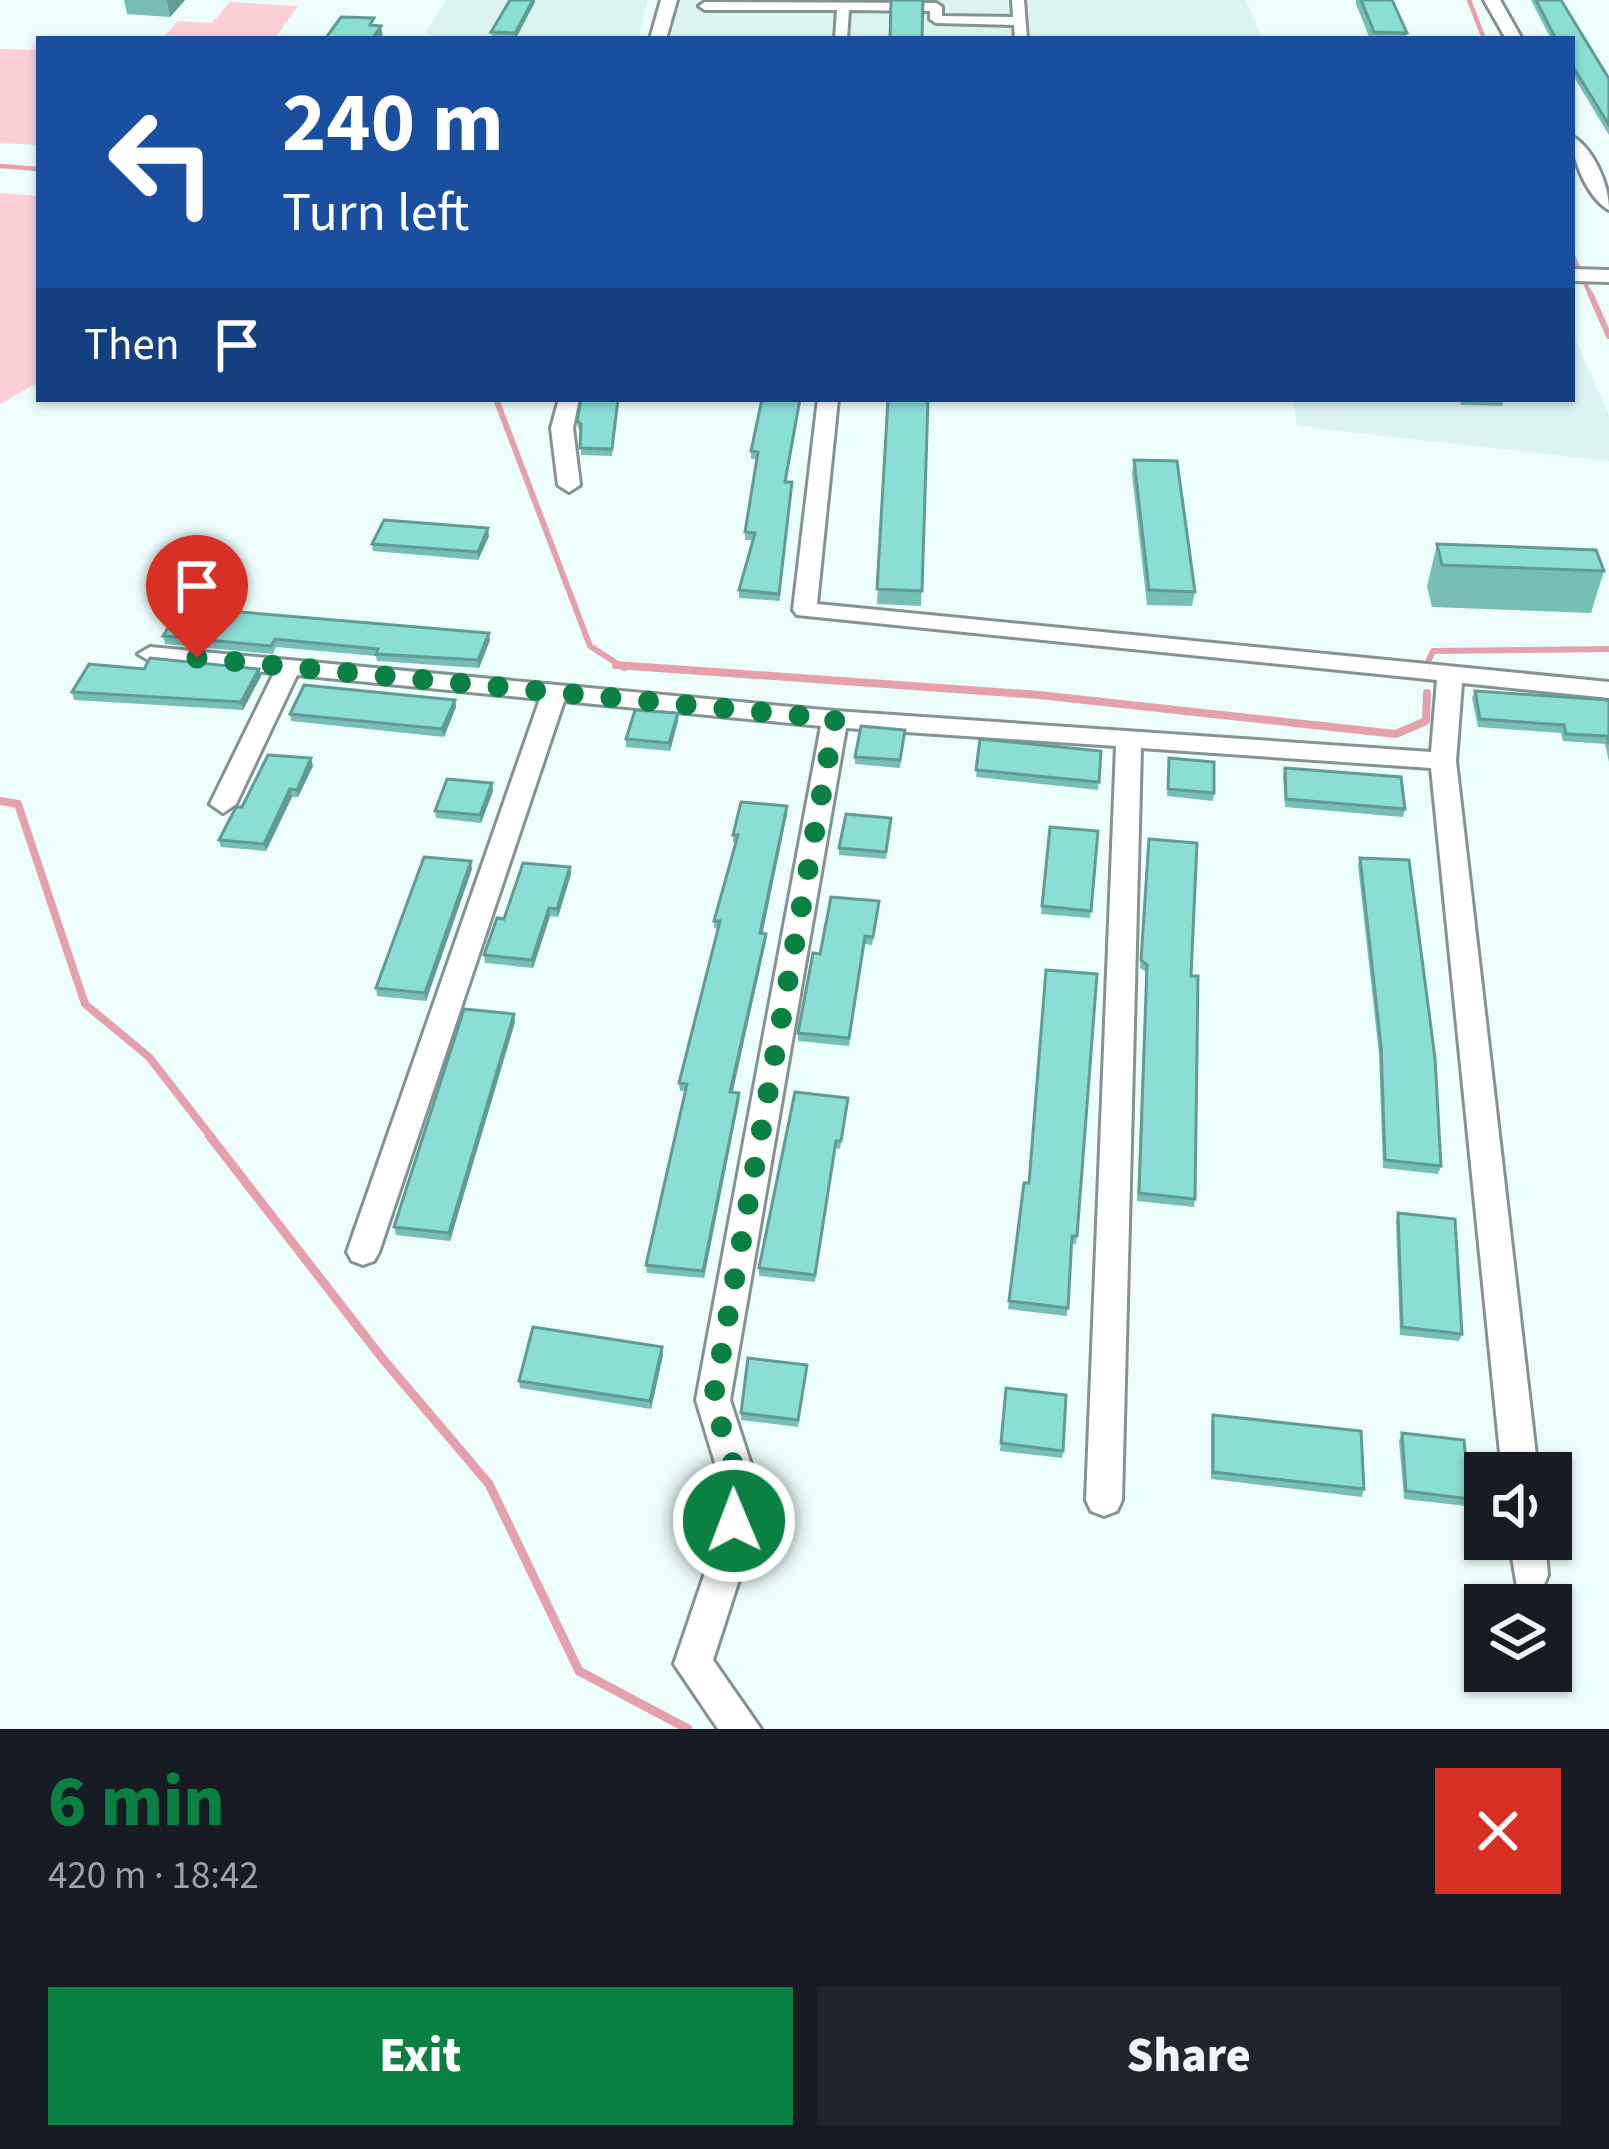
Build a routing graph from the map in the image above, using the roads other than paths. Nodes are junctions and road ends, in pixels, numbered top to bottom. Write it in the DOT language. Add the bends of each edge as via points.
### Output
graph roads {
  1 [pos="669,0"];
  2 [pos="1018,0"];
  3 [pos="1492,0"];
  4 [pos="935,4"];
  5 [pos="705,6"];
  6 [pos="843,7"];
  7 [pos="1018,21"];
  8 [pos="659,36"];
  9 [pos="841,36"];
  10 [pos="1020,36"];
  11 [pos="1512,36"];
  12 [pos="1575,146"];
  13 [pos="1609,206"];
  14 [pos="1575,275"];
  15 [pos="1609,276"];
  16 [pos="568,402"];
  17 [pos="829,402"];
  18 [pos="569,485"];
  19 [pos="150,654"];
  20 [pos="290,665"];
  21 [pos="1450,675"];
  22 [pos="555,690"];
  23 [pos="1609,690"];
  24 [pos="835,719"];
  25 [pos="1129,738"];
  26 [pos="1443,761"];
  27 [pos="223,804"];
  28 [pos="363,1252"];
  29 [pos="1518,1452"];
  30 [pos="1104,1500"];
  31 [pos="742,1729"];
  1 -- 8 [label="street"];
  2 -- 7 [label="street"];
  3 -- 11 [label="street"];
  4 -- 6 [label="street"];
  4 -- 7 [label="street" via="936,19"];
  5 -- 6 [label="street"];
  6 -- 9 [label="street"];
  7 -- 10 [label="street"];
  12 -- 13 [label="street"];
  14 -- 15 [label="street"];
  16 -- 18 [label="street" via="562,428"];
  17 -- 21 [label="street" via="805,610"];
  19 -- 20 [label="street"];
  20 -- 22 [label="street"];
  20 -- 27 [label="street"];
  21 -- 23 [label="street"];
  21 -- 26 [label="street"];
  22 -- 24 [label="street"];
  22 -- 28 [label="street"];
  24 -- 25 [label="street"];
  24 -- 31 [label="street" via="713,1400 739,1483 728,1558 693,1664"];
  25 -- 26 [label="street"];
  25 -- 30 [label="street"];
  26 -- 29 [label="street"];
}
